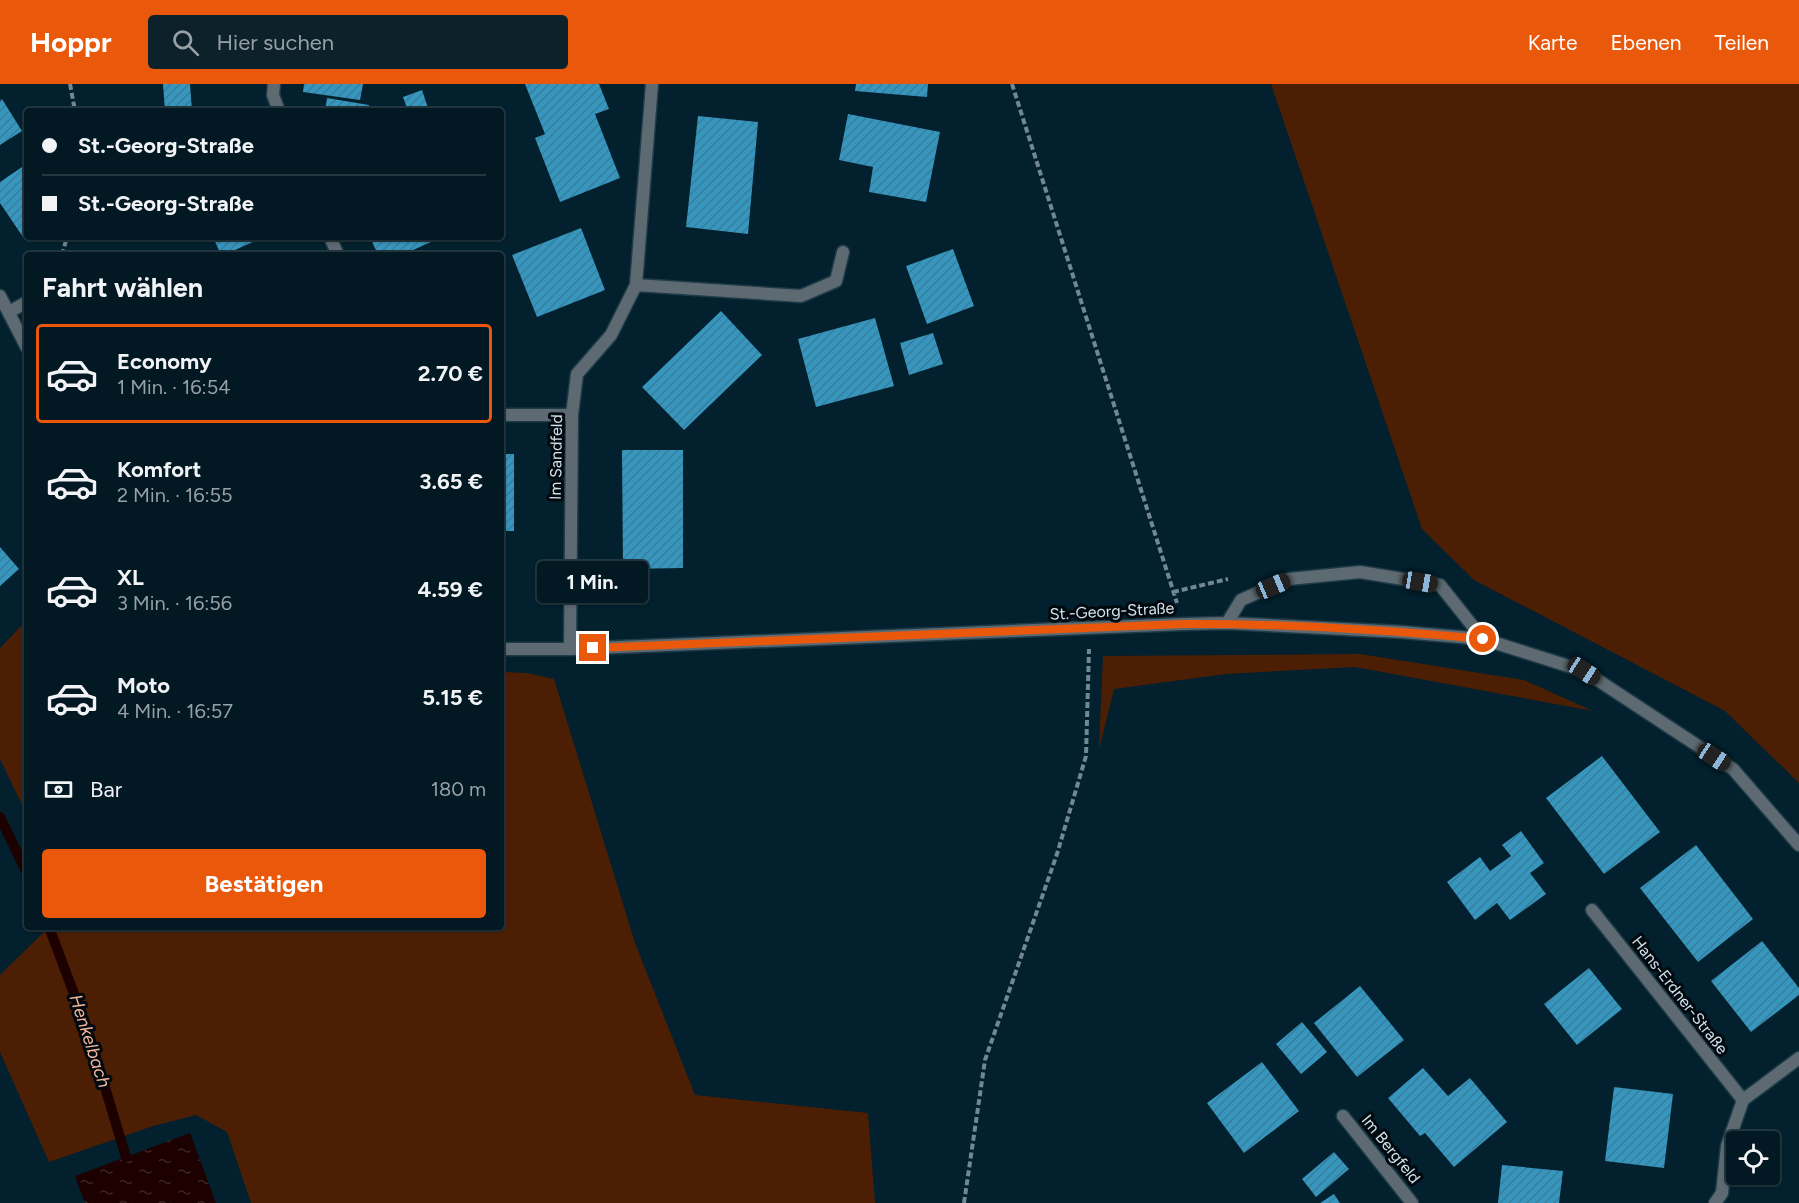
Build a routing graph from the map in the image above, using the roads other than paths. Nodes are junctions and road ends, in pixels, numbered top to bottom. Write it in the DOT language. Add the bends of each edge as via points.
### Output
graph roads {
  1 [pos="274,84"];
  2 [pos="652,84"];
  3 [pos="278,108"];
  4 [pos="843,252"];
  5 [pos="636,285"];
  6 [pos="0,296"];
  7 [pos="24,304"];
  8 [pos="9,312"];
  9 [pos="24,342"];
  10 [pos="504,415"];
  11 [pos="572,416"];
  12 [pos="1227,623"];
  13 [pos="1483,639"];
  14 [pos="504,649"];
  15 [pos="570,649"];
  16 [pos="1799,845"];
  17 [pos="1592,910"];
  18 [pos="1799,1058"];
  19 [pos="1743,1100"];
  20 [pos="1343,1116"];
  21 [pos="1412,1203"];
  22 [pos="1715,1203"];
  1 -- 3 [label="street"];
  2 -- 5 [label="street, Im Sandfeld"];
  4 -- 5 [label="street" via="836,281 801,296"];
  5 -- 11 [label="street, Im Sandfeld" via="611,335 577,374"];
  6 -- 8 [label="street"];
  7 -- 8 [label="street"];
  8 -- 9 [label="street"];
  10 -- 11 [label="street"];
  11 -- 15 [label="street, Im Sandfeld"];
  12 -- 13 [label="street, St.-Georg-Straße"];
  12 -- 13 [label="street" via="1241,600 1289,579 1360,572 1440,585"];
  12 -- 15 [label="street, St.-Georg-Straße"];
  13 -- 16 [label="street, St.-Georg-Straße" via="1584,671 1733,769"];
  14 -- 15 [label="street, St.-Georg-Straße"];
  17 -- 19 [label="street, Hans-Erdner-Straße"];
  18 -- 19 [label="street"];
  19 -- 22 [label="street" via="1727,1146 1722,1193"];
  20 -- 21 [label="street, Im Bergfeld"];
}
